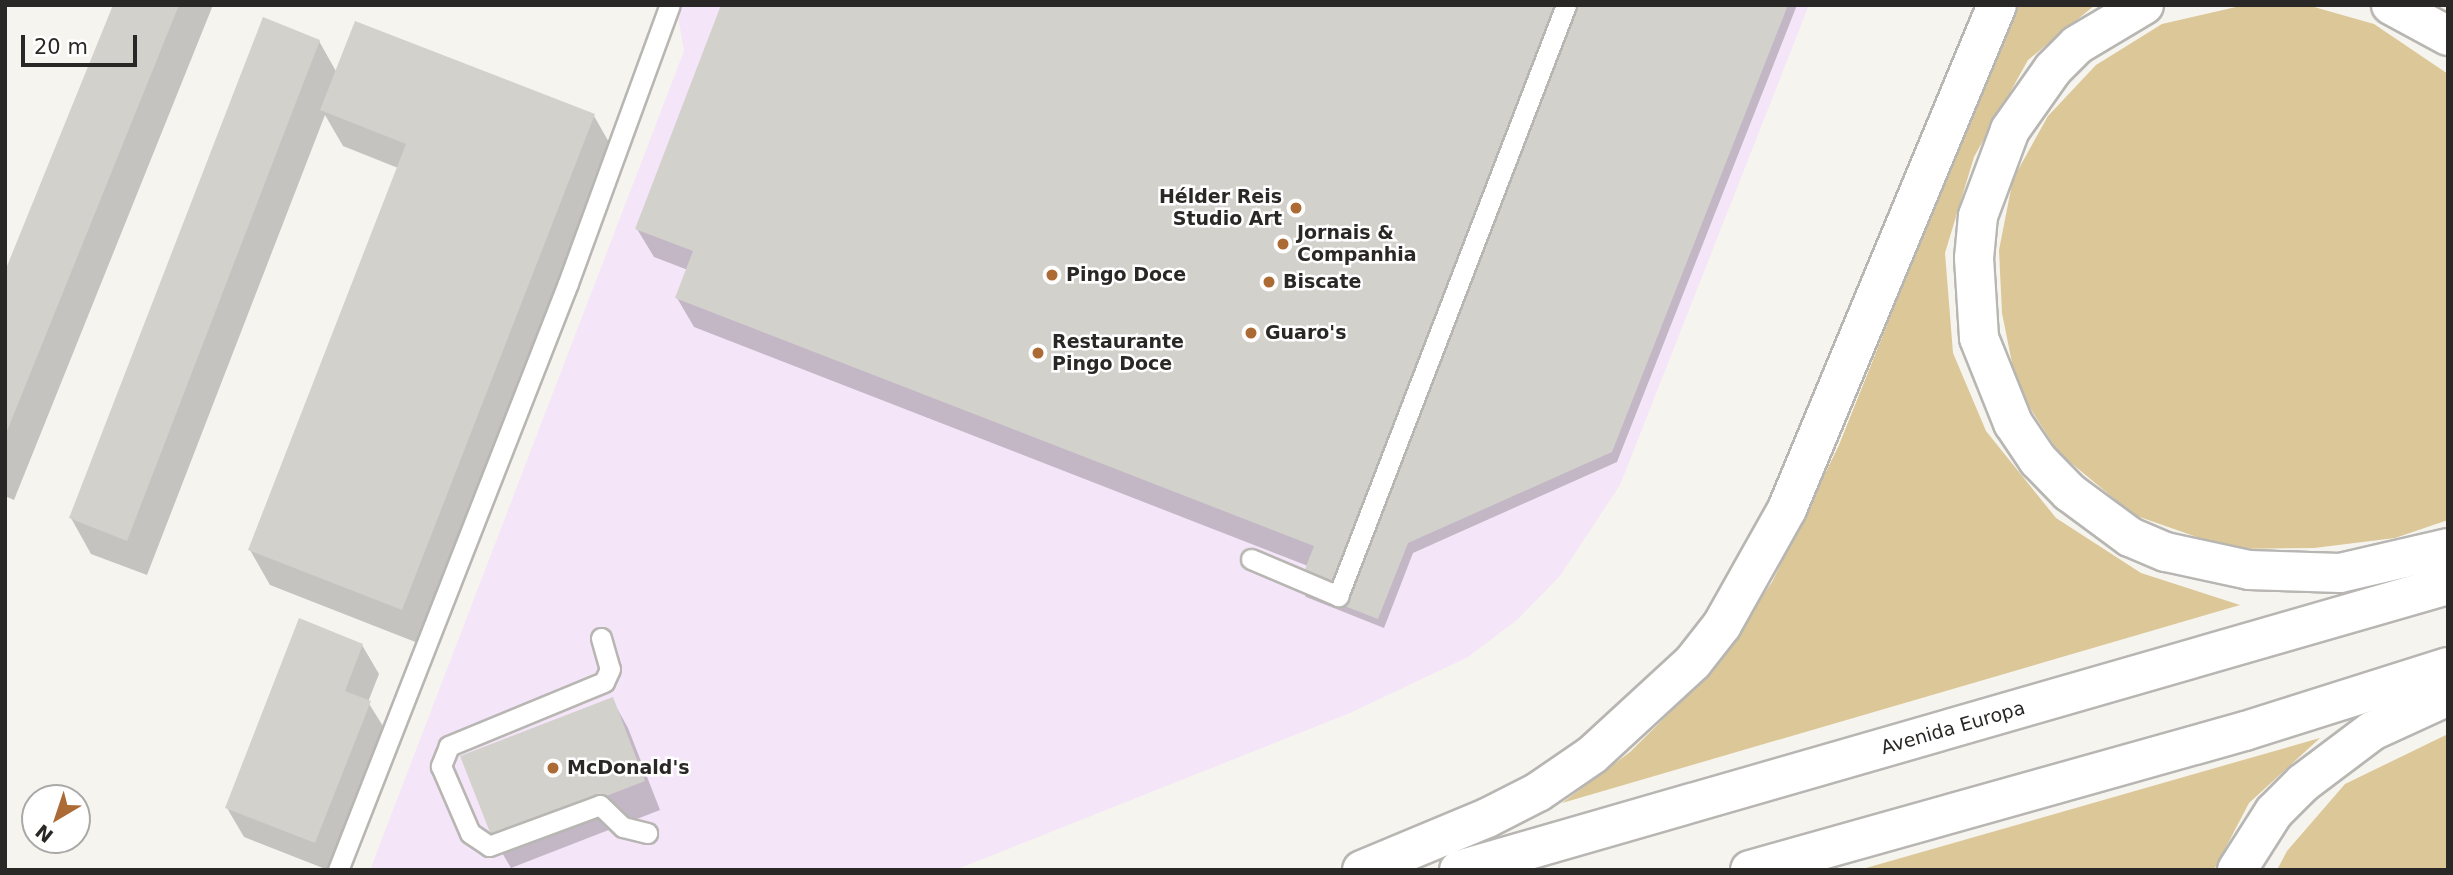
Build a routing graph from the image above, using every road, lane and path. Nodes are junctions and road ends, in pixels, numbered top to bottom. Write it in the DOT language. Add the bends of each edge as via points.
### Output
graph roads {
  1 [pos="670,5"];
  2 [pos="1566,5"];
  3 [pos="1997,5"];
  4 [pos="2144,5"];
  5 [pos="2391,5"];
  6 [pos="2448,36"];
  7 [pos="2448,548"];
  8 [pos="1251,559"];
  9 [pos="2448,585"];
  10 [pos="601,638"];
  11 [pos="2448,667"];
  12 [pos="2448,696"];
  13 [pos="647,833"];
  14 [pos="338,870"];
  15 [pos="1362,870"];
  16 [pos="1459,870"];
  17 [pos="1750,870"];
  18 [pos="2237,870"];
  1 -- 14 [label="lane" via="558,309"];
  2 -- 8 [label="lane" via="1338,596"];
  3 -- 15 [label="main road" via="1787,509 1722,625 1693,662 1592,755 1538,792"];
  4 -- 7 [label="main road" via="2077,45 2053,69 2010,131 1978,216 1974,258 1979,338 2013,423 2038,460 2069,492 2130,537 2166,552 2249,570 2340,573"];
  5 -- 6 [label="main road"];
  9 -- 16 [label="main road, Avenida Europa"];
  10 -- 13 [label="lane" via="610,669 604,682 449,746 441,766 470,833 489,846 600,805 623,827"];
  11 -- 17 [label="main road" via="2245,731"];
  12 -- 18 [label="main road" via="2372,731 2312,775 2274,812"];
}
